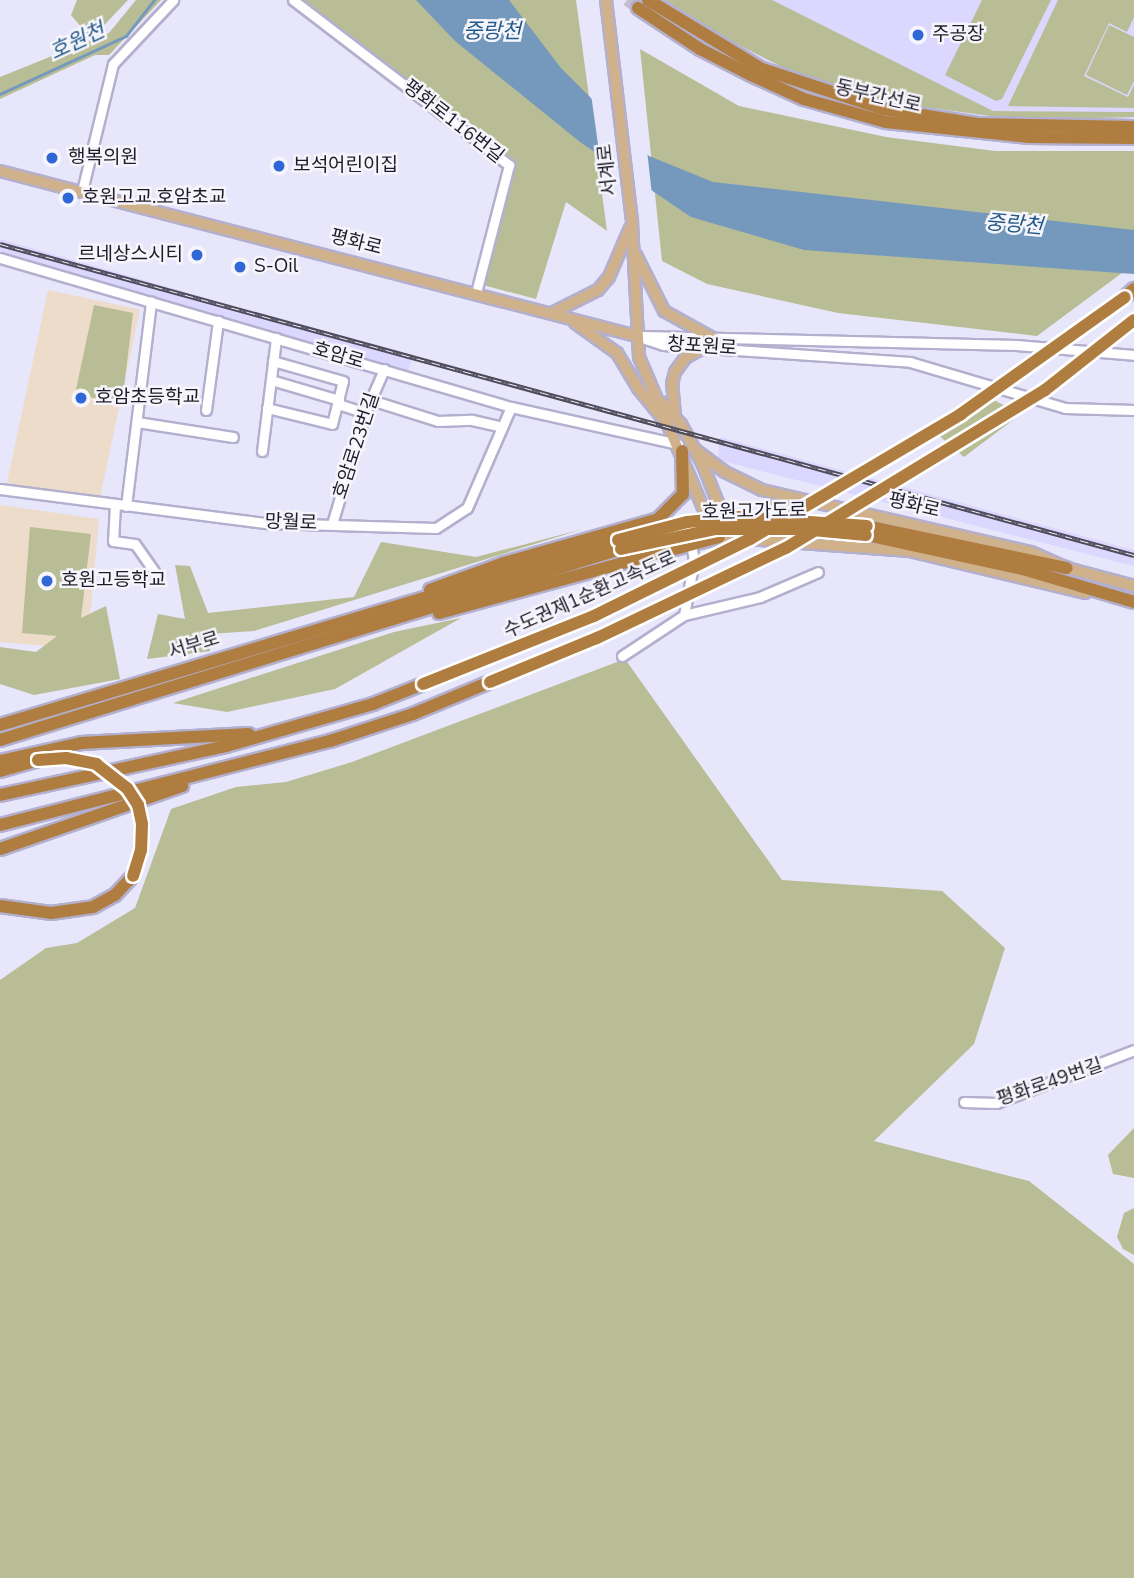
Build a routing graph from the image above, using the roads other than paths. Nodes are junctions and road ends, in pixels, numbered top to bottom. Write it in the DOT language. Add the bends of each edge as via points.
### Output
graph roads {
  1 [pos="173,0"];
  2 [pos="293,0"];
  3 [pos="643,4"];
  4 [pos="607,5"];
  5 [pos="1134,127"];
  6 [pos="1134,138"];
  7 [pos="0,171"];
  8 [pos="82,191"];
  9 [pos="632,223"];
  10 [pos="633,244"];
  11 [pos="0,258"];
  12 [pos="1131,292"];
  13 [pos="477,293"];
  14 [pos="151,302"];
  15 [pos="554,312"];
  16 [pos="1134,320"];
  17 [pos="218,321"];
  18 [pos="636,336"];
  19 [pos="276,338"];
  20 [pos="716,340"];
  21 [pos="705,347"];
  22 [pos="1134,355"];
  23 [pos="273,361"];
  24 [pos="384,369"];
  25 [pos="271,380"];
  26 [pos="371,400"];
  27 [pos="338,402"];
  28 [pos="511,407"];
  29 [pos="267,408"];
  30 [pos="206,410"];
  31 [pos="1134,410"];
  32 [pos="365,413"];
  33 [pos="672,420"];
  34 [pos="137,422"];
  35 [pos="502,427"];
  36 [pos="233,437"];
  37 [pos="684,448"];
  38 [pos="262,451"];
  39 [pos="702,463"];
  40 [pos="688,466"];
  41 [pos="0,489"];
  42 [pos="808,500"];
  43 [pos="115,504"];
  44 [pos="126,506"];
  45 [pos="658,519"];
  46 [pos="332,524"];
  47 [pos="867,530"];
  48 [pos="719,537"];
  49 [pos="806,543"];
  50 [pos="691,544"];
  51 [pos="619,545"];
  52 [pos="662,551"];
  53 [pos="1067,568"];
  54 [pos="155,571"];
  55 [pos="818,572"];
  56 [pos="1134,586"];
  57 [pos="1134,602"];
  58 [pos="399,604"];
  59 [pos="684,615"];
  60 [pos="381,625"];
  61 [pos="622,656"];
  62 [pos="0,725"];
  63 [pos="281,732"];
  64 [pos="0,740"];
  65 [pos="0,761"];
  66 [pos="232,767"];
  67 [pos="0,771"];
  68 [pos="0,795"];
  69 [pos="0,825"];
  70 [pos="0,849"];
  71 [pos="0,906"];
  72 [pos="1134,1050"];
  73 [pos="964,1102"];
  1 -- 8 [label="street" via="113,64"];
  2 -- 13 [label="street, 평화로116번길" via="509,165"];
  3 -- 5 [label="highway, 동부간선로" via="762,69 884,110 978,124"];
  3 -- 6 [label="highway, 동부간선로" via="700,49 783,89 887,122 1018,137"];
  4 -- 9 [label="main road, 서계로"];
  7 -- 8 [label="main road, 평화로"];
  8 -- 13 [label="main road, 평화로"];
  9 -- 10 [label="main road, 서계로"];
  9 -- 15 [label="main road" via="609,277 583,300"];
  10 -- 18 [label="main road, 서계로"];
  10 -- 20 [label="main road" via="664,311"];
  11 -- 14 [label="street, 호암로"];
  12 -- 63 [label="highway, 수도권제1순환고속도로, bridge" via="950,422 750,540 594,616 423,684"];
  13 -- 15 [label="main road, 평화로"];
  14 -- 17 [label="street, 호암로"];
  14 -- 34 [label="street"];
  15 -- 18 [label="main road, 평화로"];
  15 -- 33 [label="main road" via="594,332 617,353 638,388"];
  16 -- 66 [label="highway, bridge" via="1045,390 786,548 597,638 413,714"];
  17 -- 19 [label="street, 호암로"];
  17 -- 30 [label="street"];
  18 -- 20 [label="street, 창포원로"];
  18 -- 21 [label="street, 창포원로" via="663,345"];
  18 -- 33 [label="main road, 평화로" via="639,357"];
  19 -- 23 [label="street"];
  19 -- 24 [label="street, 호암로"];
  20 -- 22 [label="street, 창포원로" via="961,343"];
  21 -- 31 [label="street, 창포원로" via="910,362 1065,408"];
  21 -- 33 [label="main road" via="685,358 675,372"];
  23 -- 25 [label="street"];
  23 -- 27 [label="street" via="343,381"];
  24 -- 26 [label="street, 호암로23번길"];
  24 -- 28 [label="street, 호암로"];
  25 -- 27 [label="street"];
  25 -- 29 [label="street"];
  26 -- 32 [label="street, 호암로23번길"];
  26 -- 35 [label="street" via="438,421 472,420"];
  27 -- 29 [label="street" via="332,425"];
  27 -- 32 [label="street"];
  28 -- 35 [label="street, 망월로"];
  28 -- 37 [label="street, 호암로"];
  29 -- 38 [label="street"];
  32 -- 46 [label="street, 호암로23번길"];
  33 -- 37 [label="main road, 평화로"];
  34 -- 36 [label="street"];
  34 -- 44 [label="street"];
  35 -- 46 [label="street, 망월로" via="467,508 447,524 426,529"];
  37 -- 39 [label="main road, 평화로"];
  37 -- 40 [label="main road, 평화로"];
  37 -- 42 [label="main road, 평화로" via="762,490"];
  37 -- 45 [label="highway" via="683,494"];
  39 -- 40 [label="main road" via="697,477"];
  39 -- 48 [label="main road, 평화로" via="719,509"];
  40 -- 48 [label="main road, 평화로" via="707,523"];
  41 -- 43 [label="street, 망월로"];
  42 -- 49 [label="main road" via="774,506 768,515 770,529"];
  42 -- 53 [label="main road, 평화로" via="1031,552"];
  43 -- 44 [label="street, 망월로"];
  43 -- 54 [label="street" via="113,541 135,544"];
  44 -- 46 [label="street, 망월로" via="267,523"];
  45 -- 52 [label="highway" via="670,539"];
  45 -- 58 [label="highway" via="504,563"];
  47 -- 51 [label="highway, 호원고가도로, bridge" via="728,528"];
  47 -- 53 [label="highway, 호원고가도로"];
  47 -- 57 [label="highway, 호원고가도로"];
  48 -- 49 [label="main road"];
  48 -- 50 [label="highway"];
  49 -- 57 [label="main road" via="909,551"];
  50 -- 52 [label="highway"];
  50 -- 59 [label="street" via="694,560"];
  51 -- 58 [label="highway, 호원고가도로"];
  51 -- 60 [label="highway, 호원고가도로"];
  52 -- 60 [label="highway" via="505,597"];
  53 -- 56 [label="main road, 평화로"];
  55 -- 59 [label="street" via="760,597"];
  58 -- 62 [label="highway, 서부로"];
  59 -- 61 [label="street"];
  60 -- 64 [label="highway, 서부로"];
  63 -- 65 [label="highway" via="81,743"];
  63 -- 68 [label="highway, 수도권제1순환고속도로"];
  66 -- 69 [label="highway"];
  66 -- 70 [label="highway"];
  67 -- 71 [label="highway, bridge" via="38,760 66,758 96,764 127,788 138,804 142,824 133,876 115,895 93,907 51,913"];
  72 -- 73 [label="street, 평화로49번길" via="996,1103"];
}
